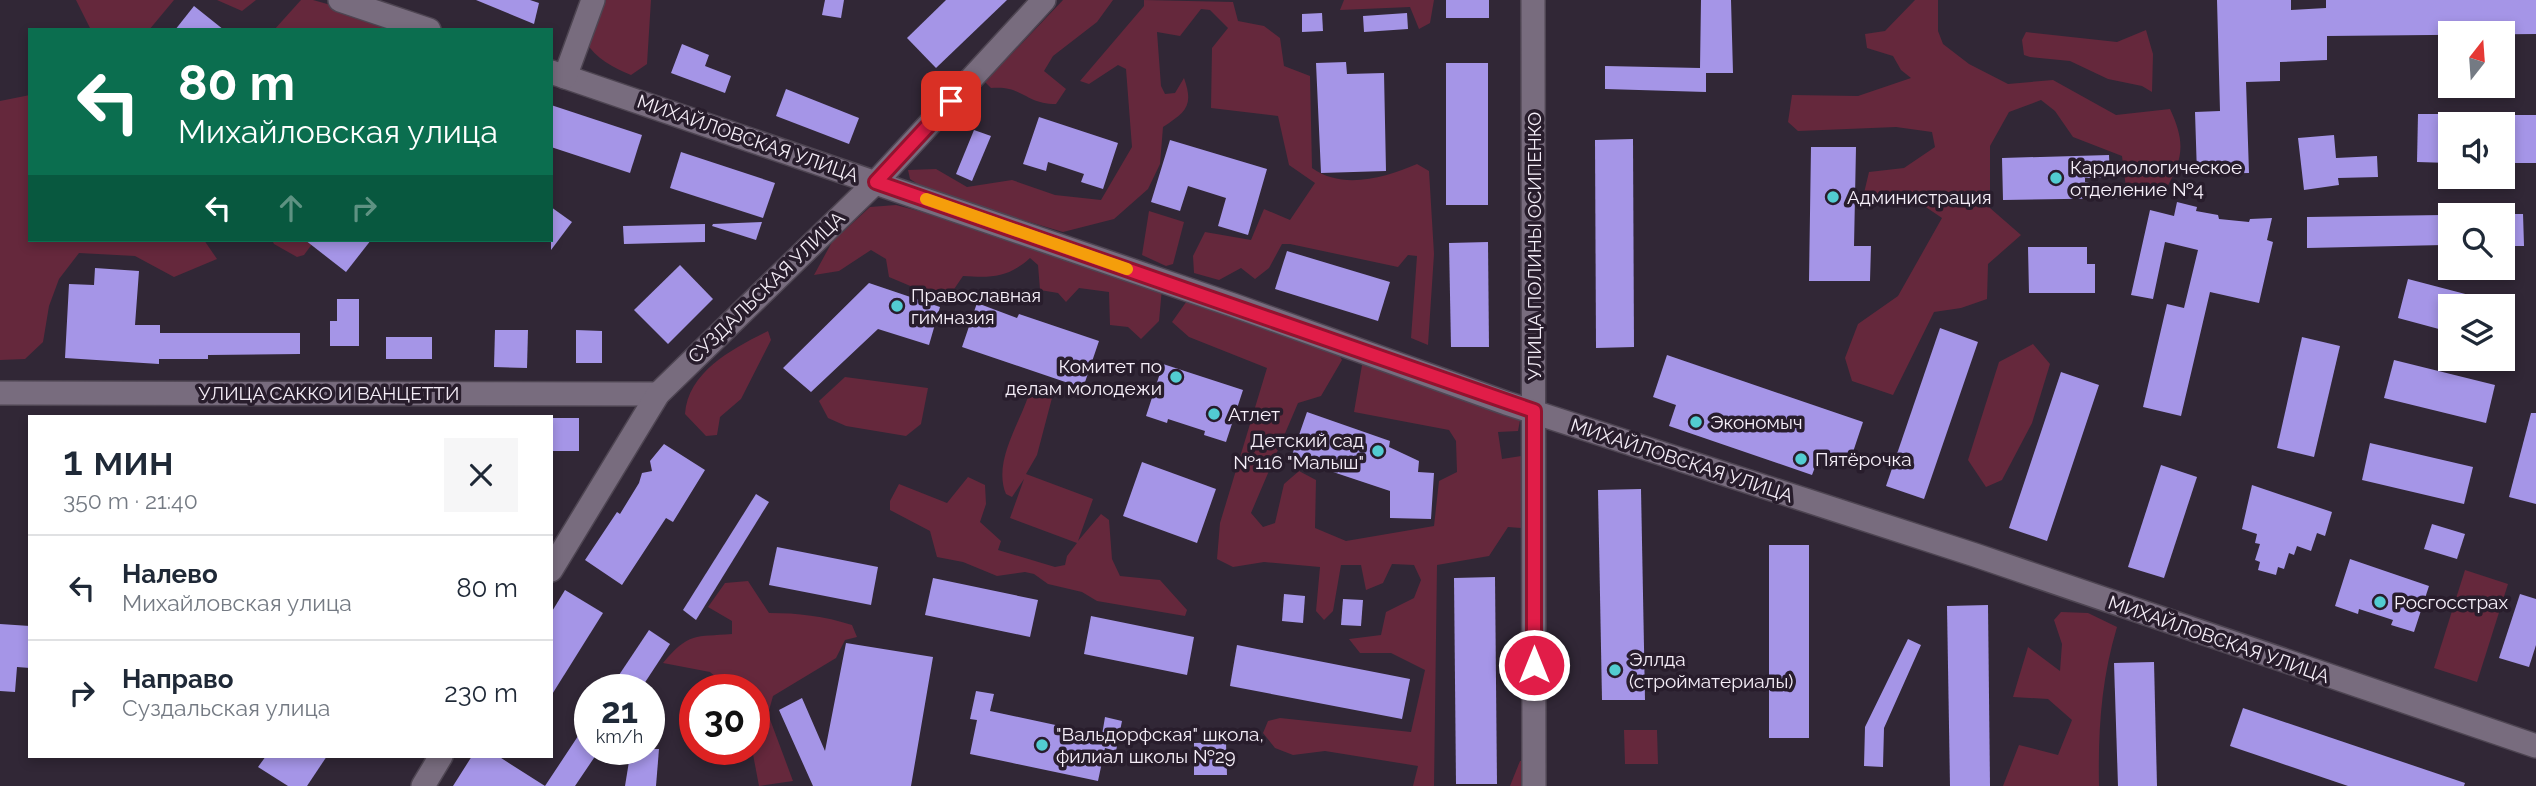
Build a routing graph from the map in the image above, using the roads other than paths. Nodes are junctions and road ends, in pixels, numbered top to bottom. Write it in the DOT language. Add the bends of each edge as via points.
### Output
graph roads {
  1 [pos="340,0"];
  2 [pos="593,0"];
  3 [pos="1044,0"];
  4 [pos="1533,0"];
  5 [pos="423,28"];
  6 [pos="558,74"];
  7 [pos="876,182"];
  8 [pos="0,393"];
  9 [pos="657,394"];
  10 [pos="1534,411"];
  11 [pos="553,567"];
  12 [pos="2536,746"];
  13 [pos="440,758"];
  14 [pos="423,786"];
  15 [pos="1534,786"];
  1 -- 5 [label="street"];
  2 -- 6 [label="street"];
  3 -- 7 [label="street, СУЗДАЛЬСКАЯ УЛИЦА"];
  4 -- 10 [label="street, УЛИЦА ПОЛИНЫ ОСИПЕНКО"];
  6 -- 7 [label="street, МИХАЙЛОВСКАЯ УЛИЦА"];
  7 -- 9 [label="street, СУЗДАЛЬСКАЯ УЛИЦА"];
  7 -- 10 [label="street, МИХАЙЛОВСКАЯ УЛИЦА"];
  8 -- 9 [label="street, УЛИЦА САККО И ВАНЦЕТТИ"];
  9 -- 11 [label="street, СУЗДАЛЬСКАЯ УЛИЦА"];
  10 -- 12 [label="street, МИХАЙЛОВСКАЯ УЛИЦА"];
  10 -- 15 [label="street, УЛИЦА ПОЛИНЫ ОСИПЕНКО"];
  13 -- 14 [label="street"];
}
